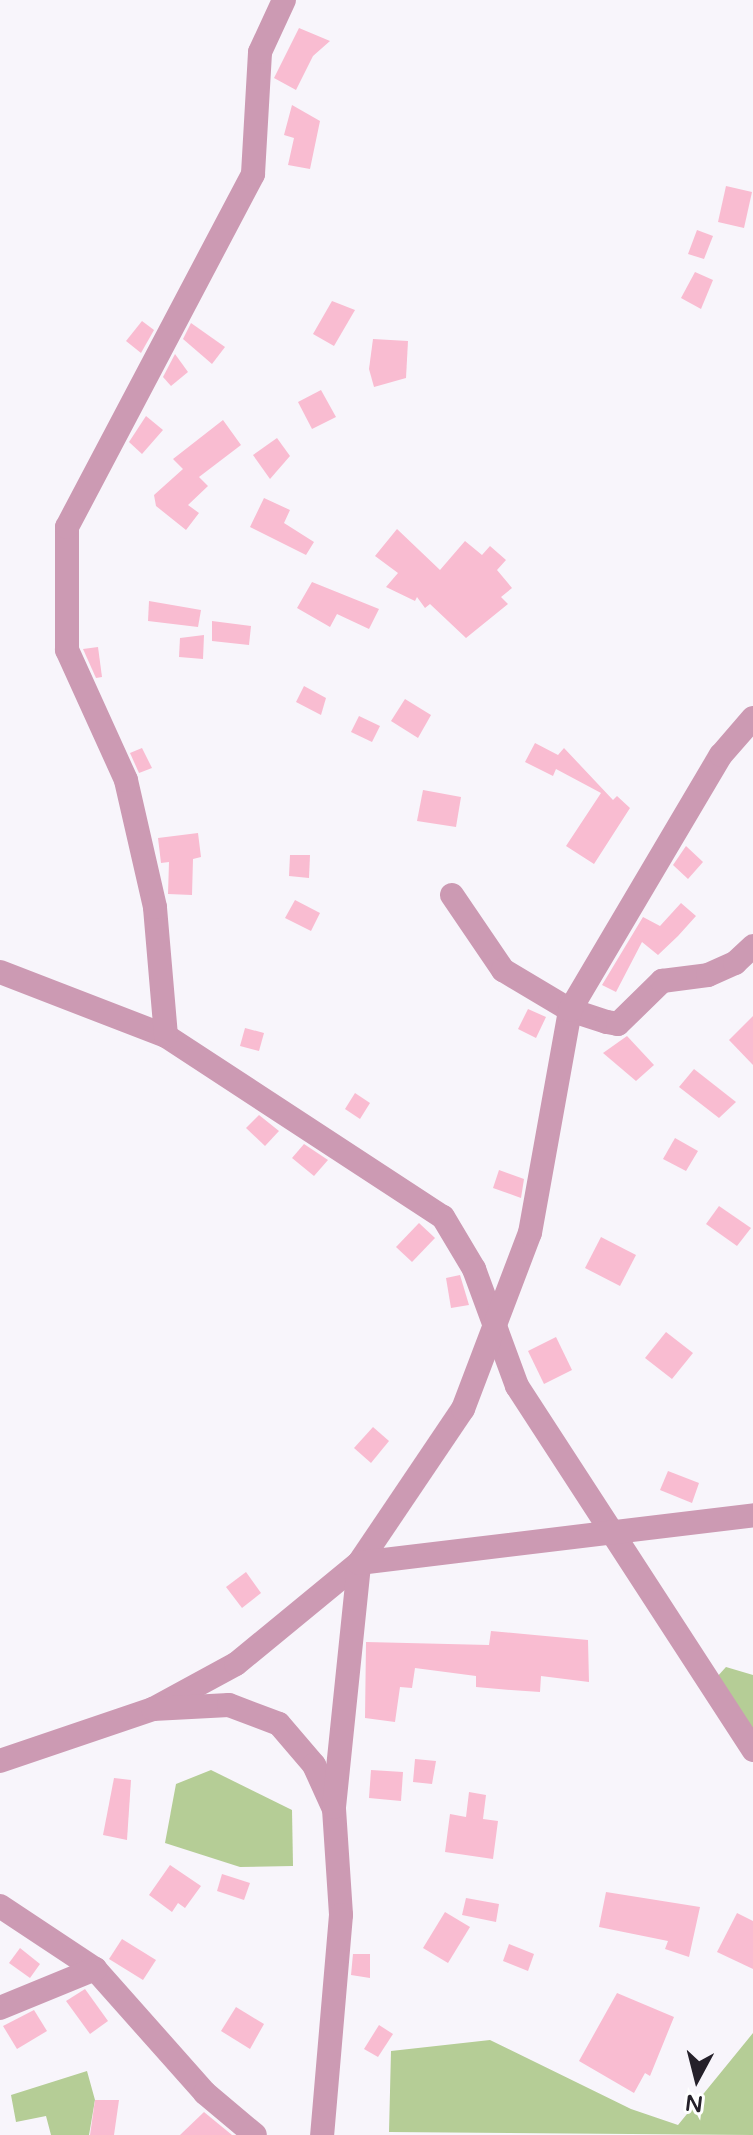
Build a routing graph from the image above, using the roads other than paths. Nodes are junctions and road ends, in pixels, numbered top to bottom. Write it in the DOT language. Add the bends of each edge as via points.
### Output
graph roads {
  1 [pos="284,0"];
  2 [pos="753,718"];
  3 [pos="452,895"];
  4 [pos="753,946"];
  5 [pos="0,972"];
  6 [pos="570,1010"];
  7 [pos="166,1036"];
  8 [pos="495,1333"];
  9 [pos="753,1515"];
  10 [pos="611,1530"];
  11 [pos="359,1563"];
  12 [pos="153,1709"];
  13 [pos="753,1750"];
  14 [pos="0,1761"];
  15 [pos="334,1809"];
  16 [pos="0,1906"];
  17 [pos="95,1969"];
  18 [pos="0,2008"];
  19 [pos="255,2135"];
  20 [pos="322,2135"];
  1 -- 7 [label="street" via="260,52 253,174 67,527 67,650 126,780 155,907"];
  2 -- 6 [label="street" via="721,755"];
  3 -- 6 [label="street" via="503,970"];
  4 -- 6 [label="street" via="735,963 708,975 662,981 618,1024"];
  5 -- 7 [label="street"];
  6 -- 8 [label="street" via="530,1233"];
  7 -- 8 [label="street" via="443,1217 474,1269"];
  8 -- 10 [label="street" via="517,1386"];
  8 -- 11 [label="street" via="463,1409"];
  9 -- 10 [label="street"];
  10 -- 11 [label="street"];
  10 -- 13 [label="street"];
  11 -- 12 [label="street" via="236,1664"];
  11 -- 15 [label="street"];
  12 -- 14 [label="street"];
  12 -- 15 [label="street" via="229,1705 279,1724 314,1765"];
  15 -- 20 [label="street" via="341,1915"];
  16 -- 17 [label="street"];
  17 -- 18 [label="street"];
  17 -- 19 [label="street" via="205,2093"];
}
